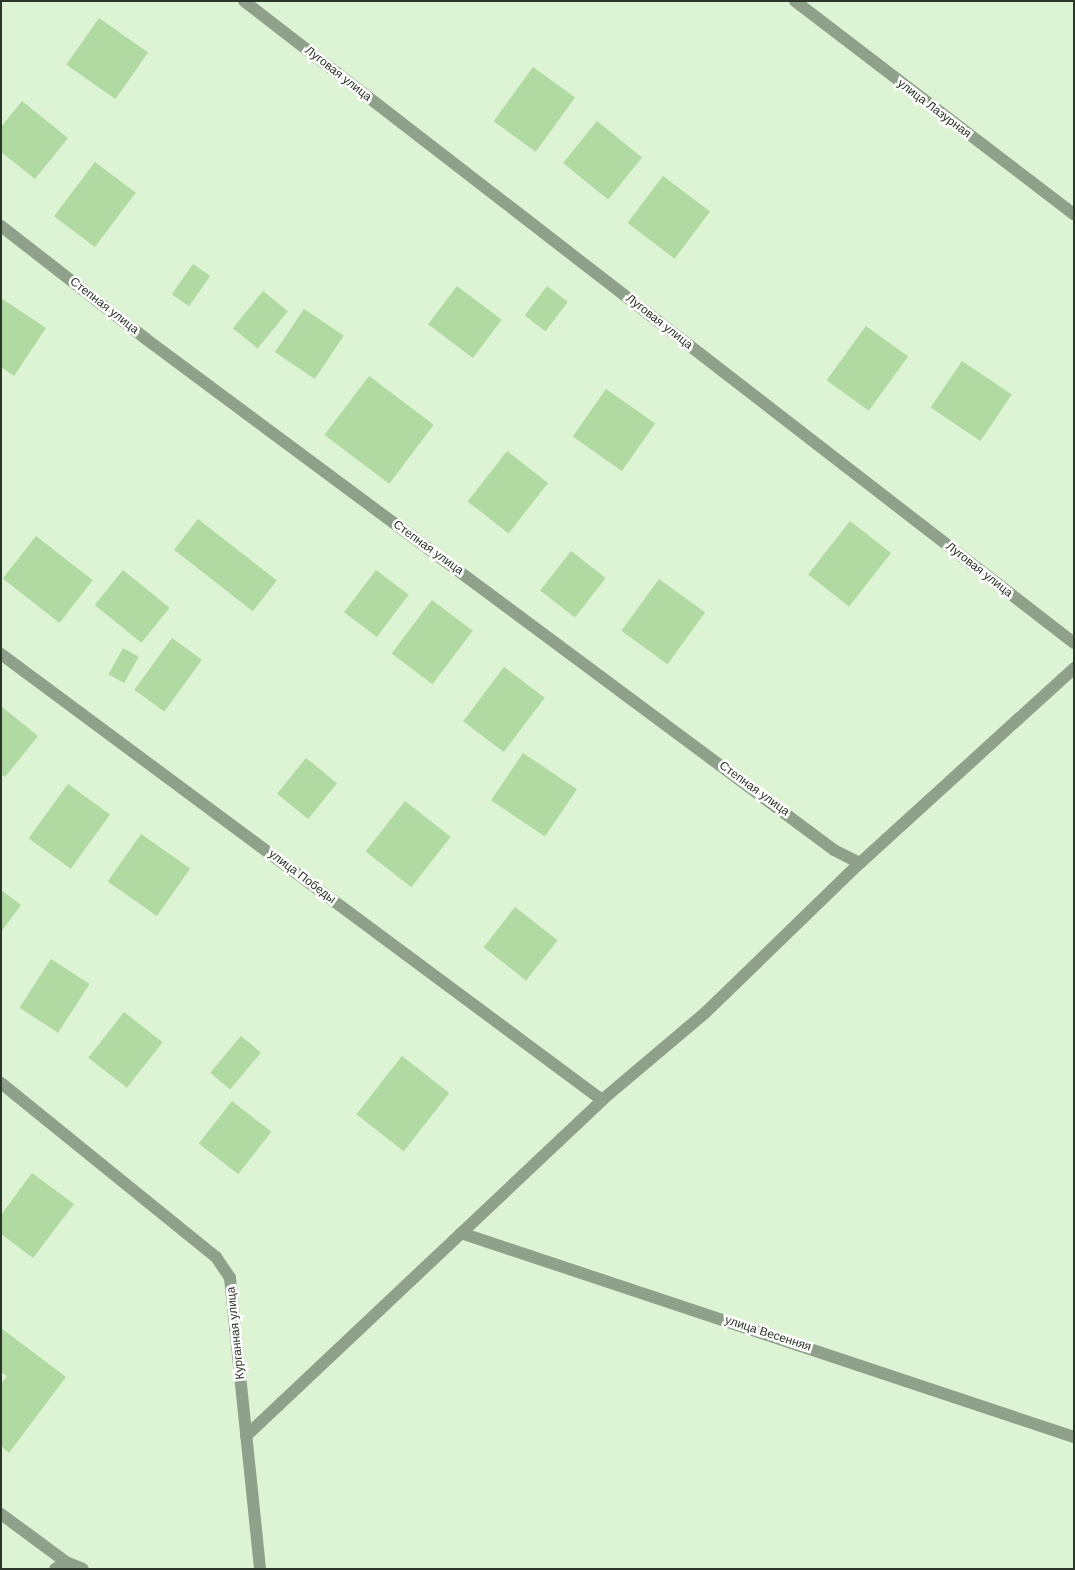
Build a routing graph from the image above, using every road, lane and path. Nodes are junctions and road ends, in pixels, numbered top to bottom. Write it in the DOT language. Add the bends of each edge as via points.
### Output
graph roads {
  1 [pos="244,1"];
  2 [pos="795,1"];
  3 [pos="1074,214"];
  4 [pos="1,226"];
  5 [pos="1074,643"];
  6 [pos="1,654"];
  7 [pos="1074,668"];
  8 [pos="860,862"];
  9 [pos="1,1083"];
  10 [pos="602,1100"];
  11 [pos="460,1233"];
  12 [pos="246,1436"];
  13 [pos="1074,1437"];
  14 [pos="1,1514"];
  15 [pos="61,1565"];
  16 [pos="83,1569"];
  17 [pos="260,1569"];
  1 -- 5 [label="street, Луговая улица"];
  2 -- 3 [label="street, улица Лазурная"];
  4 -- 8 [label="street, Степная улица" via="154,345 834,850"];
  6 -- 10 [label="street, улица Победы"];
  7 -- 8 [label="street"];
  8 -- 10 [label="street" via="704,1013"];
  9 -- 12 [label="street, Курганная улица" via="216,1257 230,1278"];
  10 -- 11 [label="street"];
  11 -- 12 [label="street"];
  11 -- 13 [label="street, улица Весенняя"];
  12 -- 17 [label="street, Курганная улица"];
  14 -- 15 [label="street"];
  15 -- 16 [label="street"];
}
